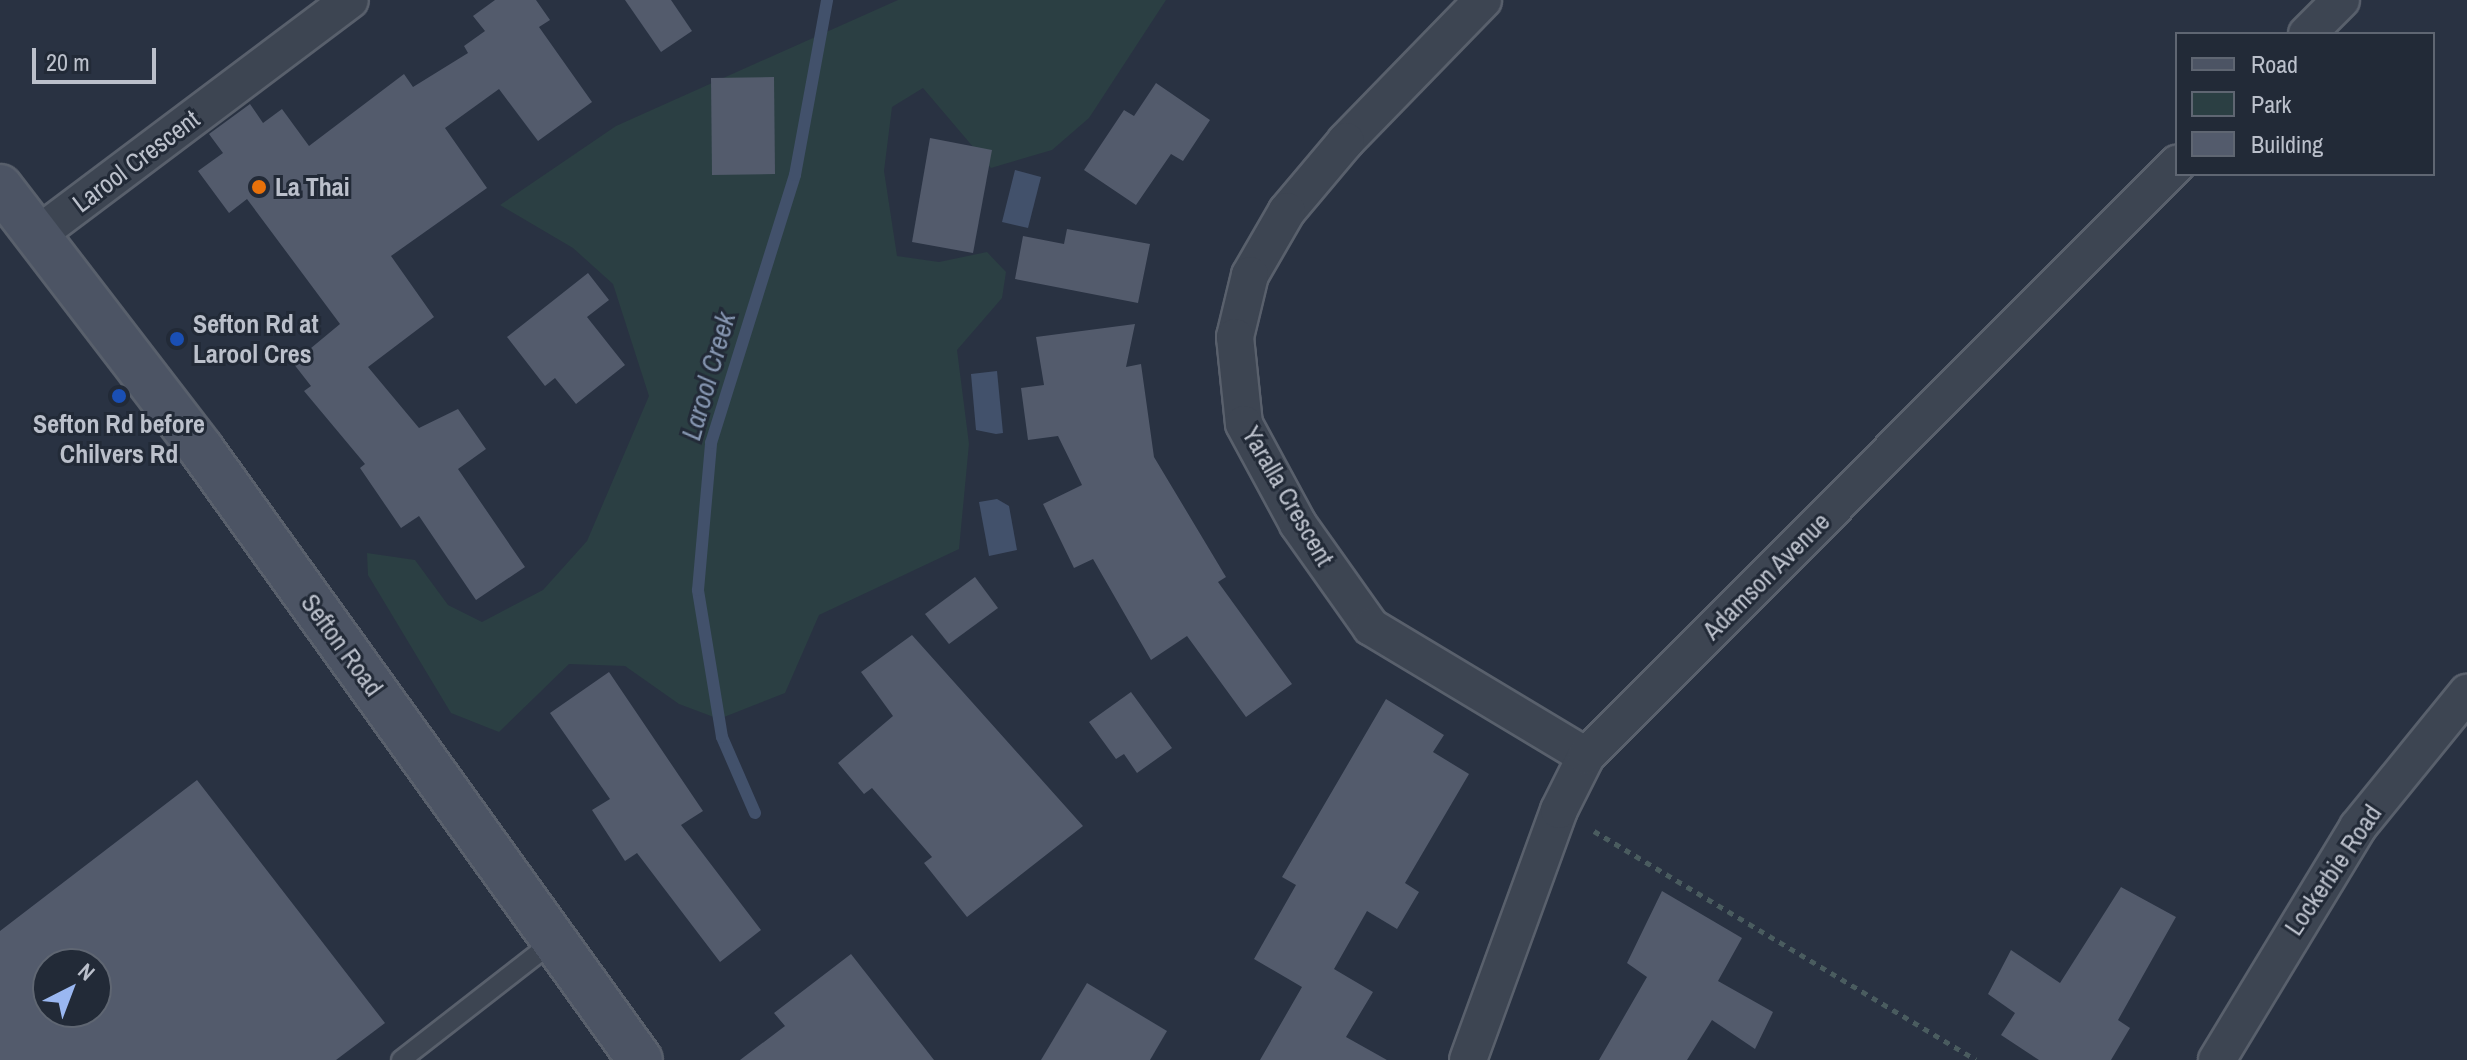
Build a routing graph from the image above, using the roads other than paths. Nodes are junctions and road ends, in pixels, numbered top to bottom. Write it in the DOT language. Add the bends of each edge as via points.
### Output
graph roads {
  1 [pos="350,0"];
  2 [pos="1483,0"];
  3 [pos="2341,0"];
  4 [pos="2309,32"];
  5 [pos="2175,166"];
  6 [pos="0,187"];
  7 [pos="0,211"];
  8 [pos="37,235"];
  9 [pos="2467,693"];
  10 [pos="1586,756"];
  11 [pos="554,941"];
  12 [pos="401,1060"];
  13 [pos="640,1060"];
  14 [pos="1468,1060"];
  15 [pos="2217,1060"];
  1 -- 8 [label="street, Larool Crescent"];
  2 -- 10 [label="street, Yaralla Crescent" via="1287,211 1250,275 1235,337 1244,424 1298,524 1371,627"];
  3 -- 4 [label="street"];
  5 -- 10 [label="street, Adamson Avenue"];
  6 -- 8 [label="street, Sefton Road"];
  7 -- 8 [label="street, Sefton Road"];
  8 -- 11 [label="street, Sefton Road"];
  9 -- 15 [label="street, Lockerbie Road" via="2358,827"];
  10 -- 14 [label="street, Adamson Avenue" via="1559,810"];
  11 -- 12 [label="lane"];
  11 -- 13 [label="street, Sefton Road"];
}
